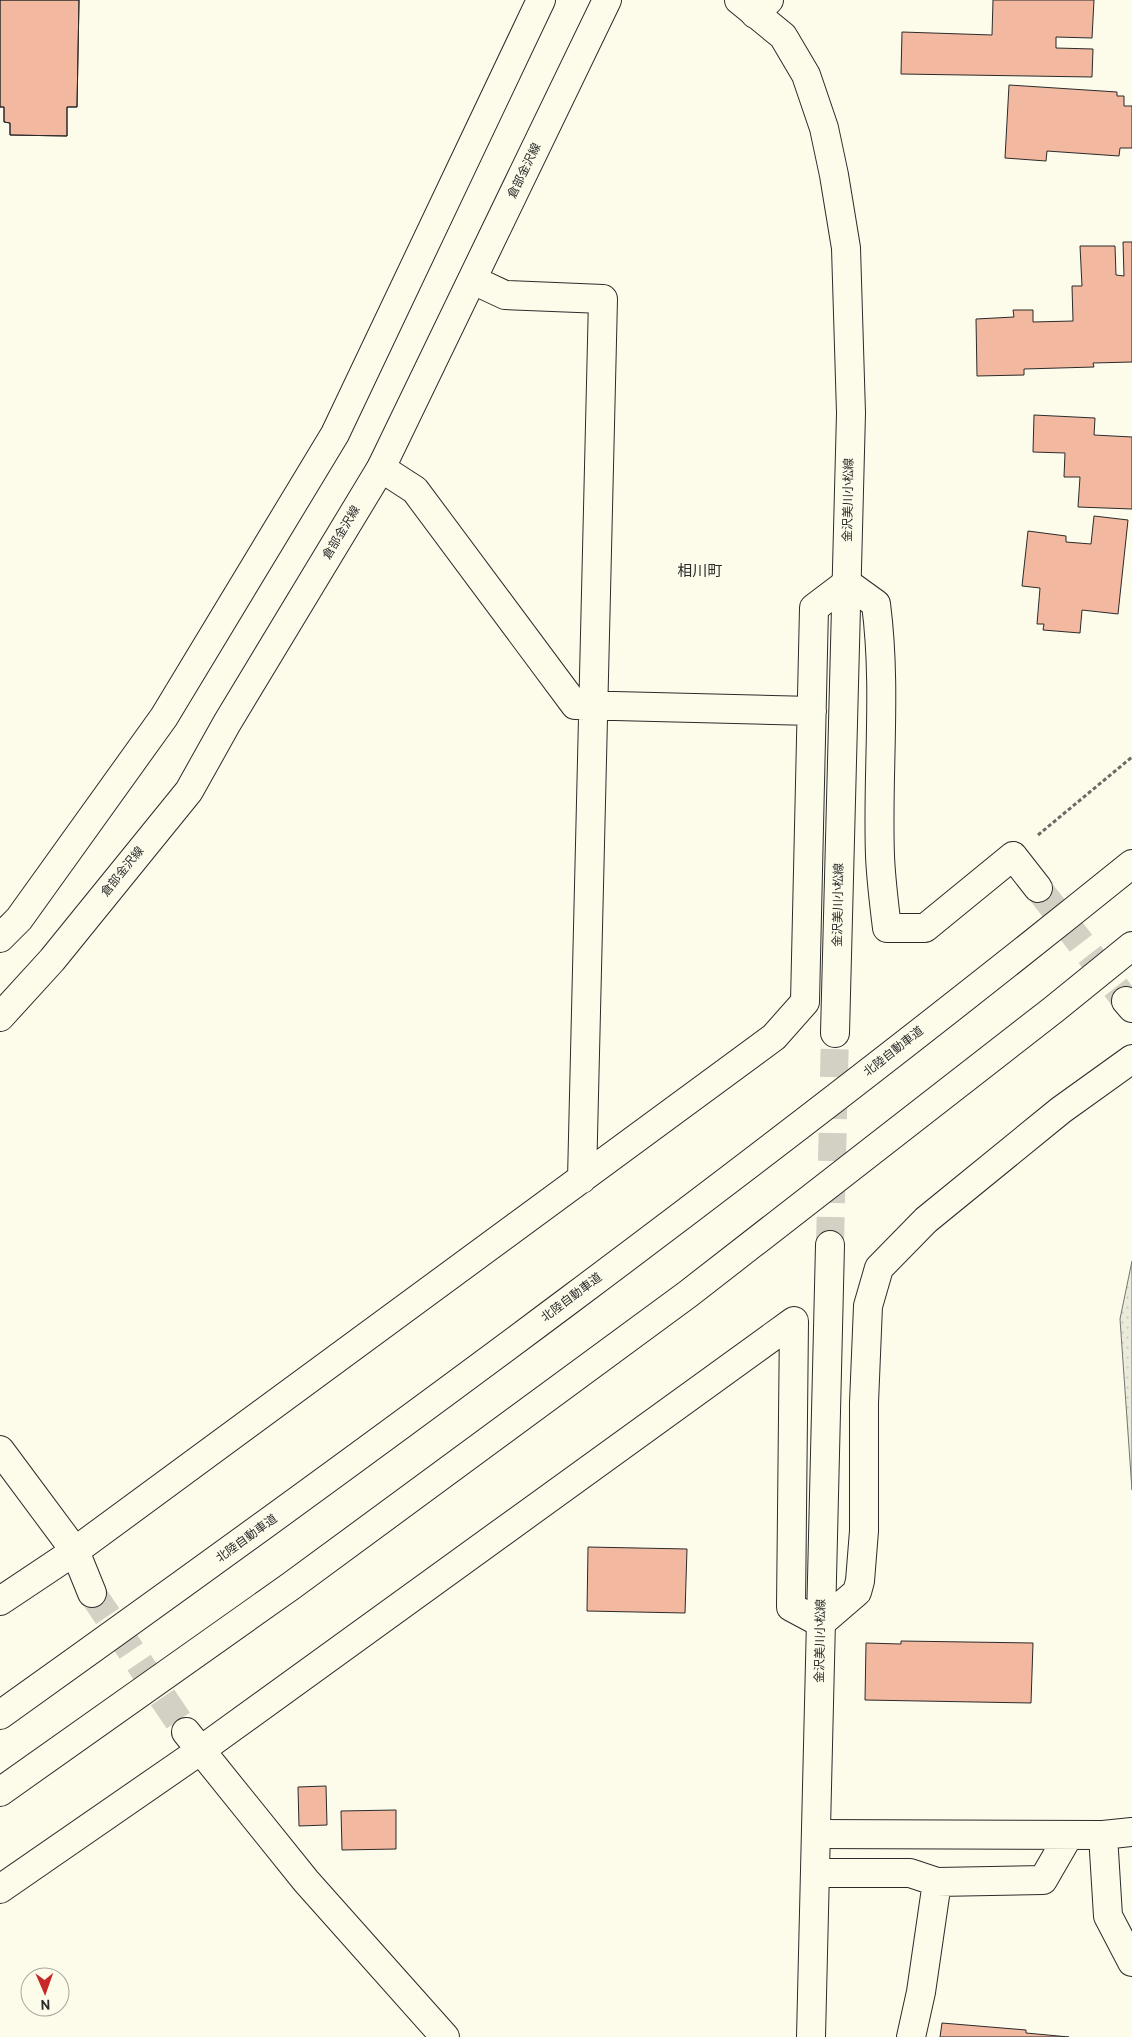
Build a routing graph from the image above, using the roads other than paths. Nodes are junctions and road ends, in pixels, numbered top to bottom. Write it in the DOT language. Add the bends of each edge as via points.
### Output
graph roads {
  1 [pos="542,0"];
  2 [pos="607,0"];
  3 [pos="755,5"];
  4 [pos="473,280"];
  5 [pos="381,468"];
  6 [pos="847,583"];
  7 [pos="593,706"];
  8 [pos="812,711"];
  9 [pos="1132,864"];
  10 [pos="1038,888"];
  11 [pos="0,938"];
  12 [pos="1132,946"];
  13 [pos="0,1017"];
  14 [pos="835,1033"];
  15 [pos="1132,1059"];
  16 [pos="582,1179"];
  17 [pos="830,1245"];
  18 [pos="0,1450"];
  19 [pos="75,1551"];
  20 [pos="92,1593"];
  21 [pos="0,1601"];
  22 [pos="821,1623"];
  23 [pos="0,1716"];
  24 [pos="194,1741"];
  25 [pos="0,1792"];
  26 [pos="1132,1832"];
  27 [pos="816,1834"];
  28 [pos="1069,1835"];
  29 [pos="1104,1836"];
  30 [pos="815,1873"];
  31 [pos="937,1882"];
  32 [pos="0,1889"];
  33 [pos="1132,1962"];
  34 [pos="445,2037"];
  35 [pos="811,2037"];
  36 [pos="911,2037"];
  1 -- 11 [label="main road" via="335,434 164,716 19,919"];
  2 -- 4 [label="main road, 倉部金沢線"];
  3 -- 6 [label="main road, 金沢美川小松線" via="783,36 806,75 824,128 845,239 851,413"];
  4 -- 5 [label="main road, 倉部金沢線"];
  4 -- 7 [label="main road" via="505,296 603,299"];
  5 -- 7 [label="main road" via="415,490 575,705"];
  5 -- 13 [label="main road, 倉部金沢線" via="189,791 52,960"];
  6 -- 8 [label="main road" via="814,608"];
  6 -- 10 [label="main road" via="876,604 880,636 880,857 887,928 925,928 1013,856"];
  6 -- 14 [label="main road, 金沢美川小松線"];
  7 -- 8 [label="main road"];
  7 -- 16 [label="main road"];
  8 -- 16 [label="main road" via="805,1002 774,1037"];
  9 -- 23 [label="main road, 北陸自動車道" via="1020,955 645,1244 274,1519"];
  12 -- 25 [label="main road" via="688,1294 291,1586"];
  15 -- 22 [label="main road" via="1061,1110 926,1220 879,1268 868,1306 864,1531 860,1581 857,1592"];
  16 -- 19 [label="main road"];
  17 -- 22 [label="main road, 金沢美川小松線"];
  18 -- 19 [label="main road"];
  19 -- 20 [label="main road"];
  19 -- 21 [label="main road"];
  22 -- 24 [label="main road" via="791,1607 794,1321"];
  22 -- 27 [label="main road, 金沢美川小松線"];
  24 -- 32 [label="main road"];
  24 -- 34 [label="main road" via="306,1881"];
  26 -- 29 [label="main road"];
  27 -- 28 [label="main road"];
  27 -- 30 [label="main road, 金沢美川小松線"];
  28 -- 29 [label="main road"];
  28 -- 31 [label="main road" via="1043,1880"];
  29 -- 33 [label="main road" via="1108,1916"];
  30 -- 31 [label="main road" via="910,1873"];
  30 -- 35 [label="main road, 金沢美川小松線"];
  31 -- 36 [label="main road"];
}
